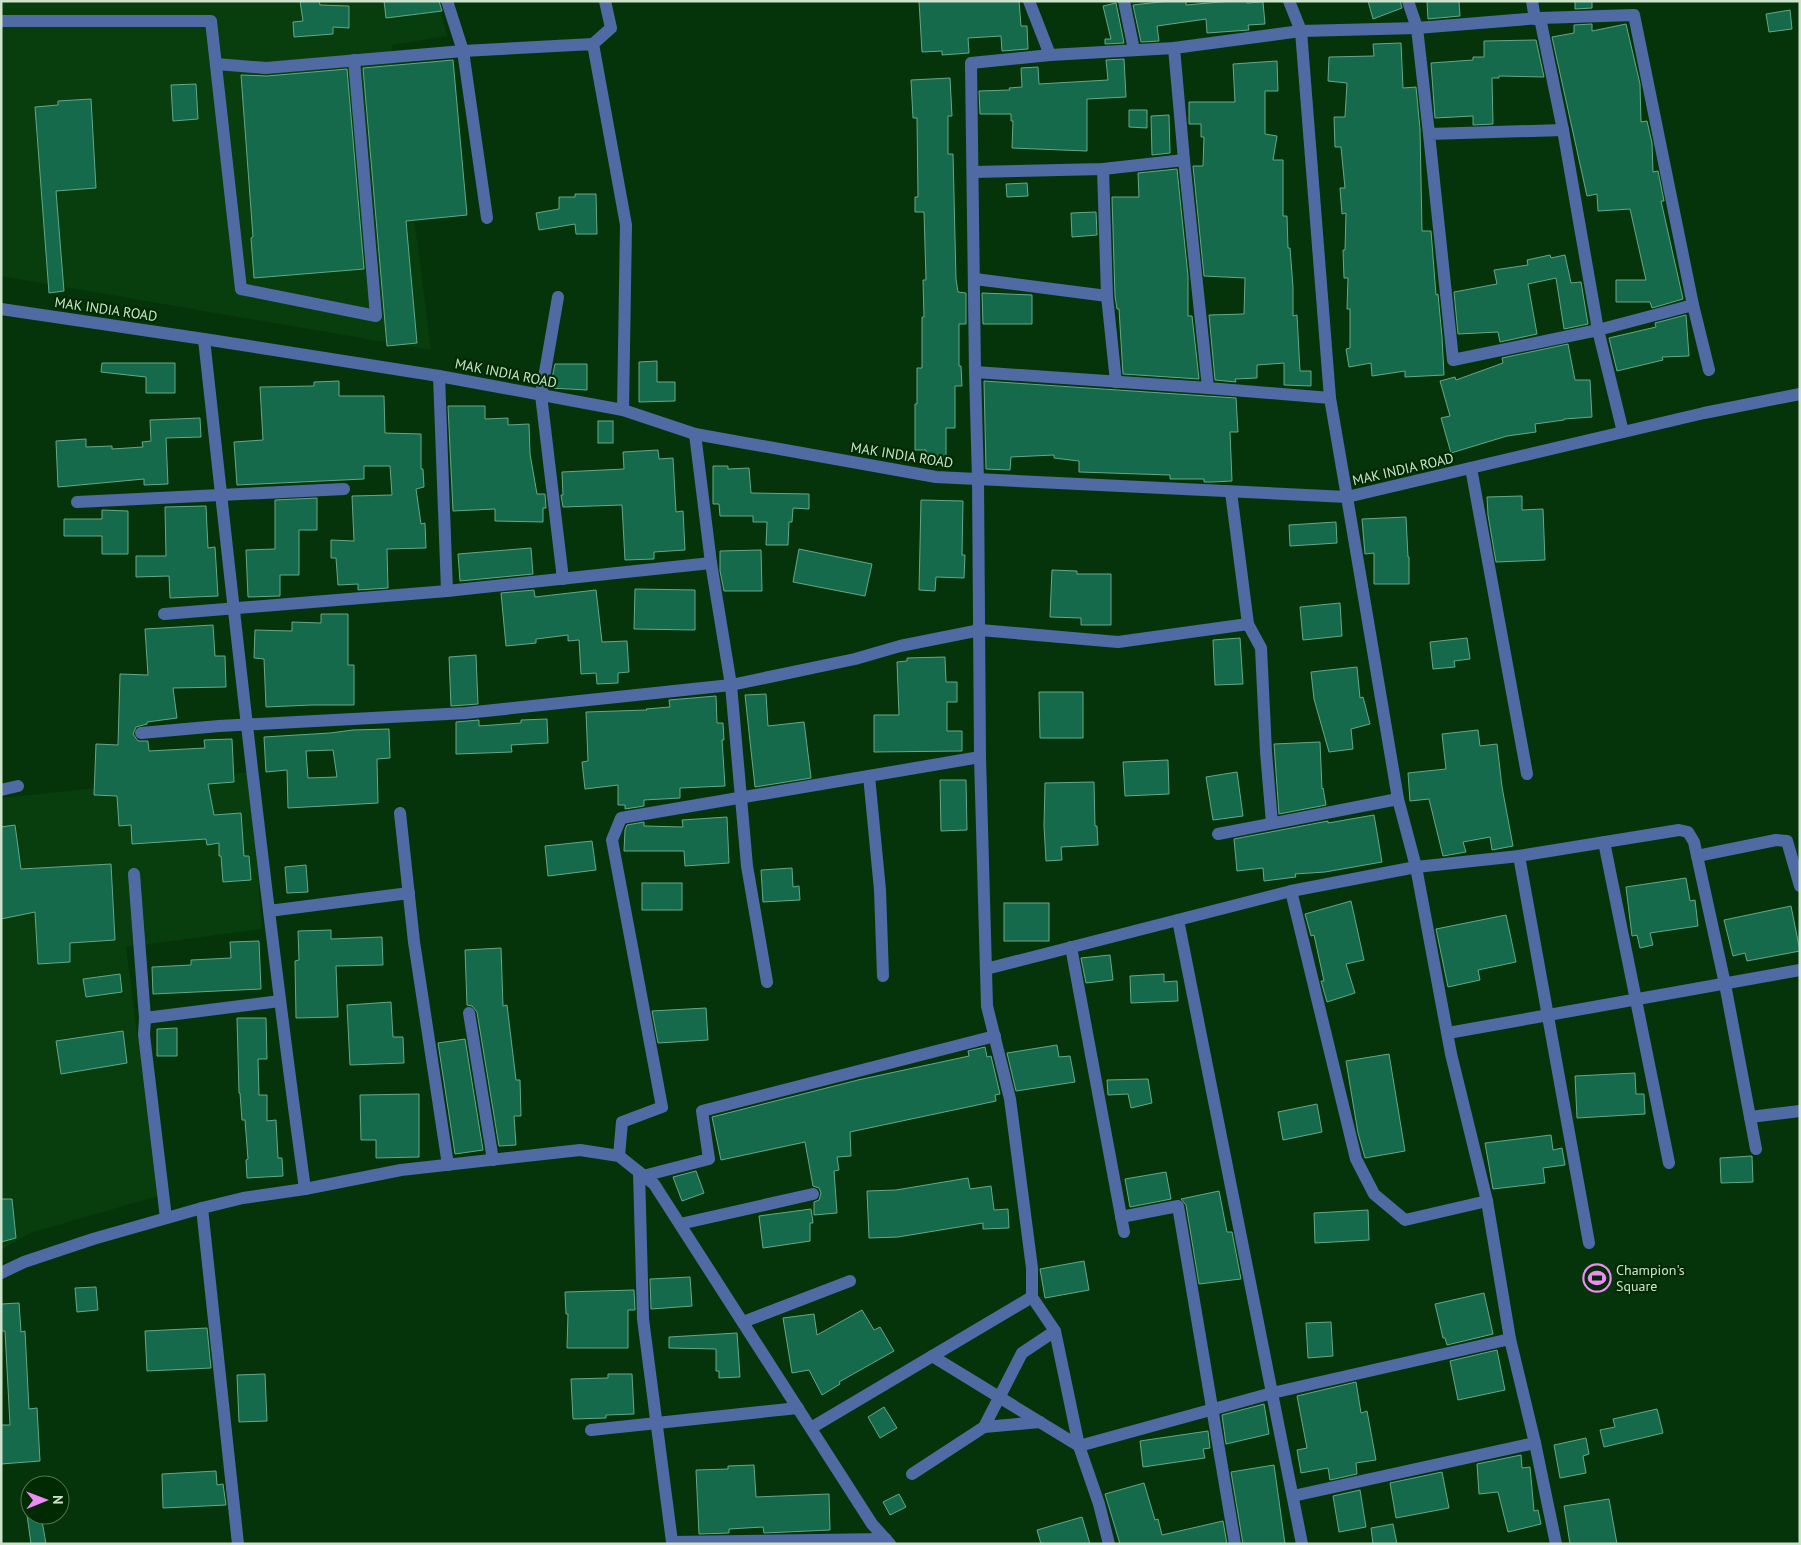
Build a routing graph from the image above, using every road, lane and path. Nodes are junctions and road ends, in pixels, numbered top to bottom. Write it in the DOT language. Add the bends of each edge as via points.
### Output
graph roads {
  1 [pos="448,1"];
  2 [pos="605,1"];
  3 [pos="1029,1"];
  4 [pos="1124,1"];
  5 [pos="1289,1"];
  6 [pos="1408,1"];
  7 [pos="1532,1"];
  8 [pos="1538,18"];
  9 [pos="1,22"];
  10 [pos="1416,28"];
  11 [pos="1301,32"];
  12 [pos="593,44"];
  13 [pos="1174,48"];
  14 [pos="1134,50"];
  15 [pos="463,52"];
  16 [pos="1050,55"];
  17 [pos="354,60"];
  18 [pos="216,64"];
  19 [pos="1563,130"];
  20 [pos="1429,134"];
  21 [pos="1184,160"];
  22 [pos="1103,169"];
  23 [pos="973,172"];
  24 [pos="487,218"];
  25 [pos="975,279"];
  26 [pos="1107,296"];
  27 [pos="558,297"];
  28 [pos="1693,305"];
  29 [pos="1,309"];
  30 [pos="1598,330"];
  31 [pos="204,339"];
  32 [pos="1709,370"];
  33 [pos="975,372"];
  34 [pos="440,376"];
  35 [pos="1116,382"];
  36 [pos="1208,388"];
  37 [pos="1800,394"];
  38 [pos="540,395"];
  39 [pos="1330,398"];
  40 [pos="623,410"];
  41 [pos="1623,432"];
  42 [pos="696,434"];
  43 [pos="1471,468"];
  44 [pos="978,480"];
  45 [pos="344,489"];
  46 [pos="1232,492"];
  47 [pos="221,495"];
  48 [pos="1347,498"];
  49 [pos="77,502"];
  50 [pos="711,563"];
  51 [pos="563,579"];
  52 [pos="447,591"];
  53 [pos="233,608"];
  54 [pos="164,614"];
  55 [pos="1248,624"];
  56 [pos="980,630"];
  57 [pos="731,685"];
  58 [pos="247,725"];
  59 [pos="141,733"];
  60 [pos="980,757"];
  61 [pos="1527,774"];
  62 [pos="869,776"];
  63 [pos="18,786"];
  64 [pos="1,790"];
  65 [pos="1398,798"];
  66 [pos="742,799"];
  67 [pos="400,812"];
  68 [pos="1272,823"];
  69 [pos="1218,834"];
  70 [pos="1604,842"];
  71 [pos="1519,856"];
  72 [pos="1697,856"];
  73 [pos="1416,867"];
  74 [pos="134,874"];
  75 [pos="1800,886"];
  76 [pos="1291,891"];
  77 [pos="409,893"];
  78 [pos="269,911"];
  79 [pos="1178,920"];
  80 [pos="1071,947"];
  81 [pos="986,969"];
  82 [pos="1800,970"];
  83 [pos="883,976"];
  84 [pos="767,982"];
  85 [pos="1726,984"];
  86 [pos="1637,999"];
  87 [pos="280,1001"];
  88 [pos="469,1013"];
  89 [pos="1548,1015"];
  90 [pos="145,1018"];
  91 [pos="1448,1033"];
  92 [pos="995,1036"];
  93 [pos="1800,1111"];
  94 [pos="1750,1117"];
  95 [pos="1756,1149"];
  96 [pos="619,1156"];
  97 [pos="493,1160"];
  98 [pos="1669,1163"];
  99 [pos="448,1165"];
  100 [pos="641,1174"];
  101 [pos="305,1189"];
  102 [pos="813,1194"];
  103 [pos="1487,1201"];
  104 [pos="202,1208"];
  105 [pos="1121,1217"];
  106 [pos="166,1218"];
  107 [pos="680,1224"];
  108 [pos="1124,1232"];
  109 [pos="1590,1243"];
  110 [pos="1,1273"];
  111 [pos="850,1281"];
  112 [pos="1032,1296"];
  113 [pos="743,1322"];
  114 [pos="1055,1331"];
  115 [pos="1510,1339"];
  116 [pos="932,1356"];
  117 [pos="1272,1393"];
  118 [pos="999,1398"];
  119 [pos="798,1408"];
  120 [pos="1212,1410"];
  121 [pos="1040,1422"];
  122 [pos="657,1423"];
  123 [pos="984,1427"];
  124 [pos="811,1428"];
  125 [pos="591,1430"];
  126 [pos="1535,1443"];
  127 [pos="1079,1446"];
  128 [pos="912,1474"];
  129 [pos="1293,1496"];
  130 [pos="888,1541"];
  131 [pos="238,1544"];
  132 [pos="1109,1544"];
  133 [pos="1235,1544"];
  134 [pos="1302,1544"];
  135 [pos="1556,1544"];
  1 -- 15 [label="street"];
  2 -- 12 [label="street" via="610,28"];
  3 -- 16 [label="street"];
  4 -- 14 [label="street"];
  5 -- 11 [label="street"];
  6 -- 10 [label="street"];
  7 -- 8 [label="street"];
  8 -- 10 [label="street"];
  8 -- 19 [label="street"];
  8 -- 28 [label="street" via="1634,16"];
  9 -- 18 [label="street" via="212,21"];
  10 -- 11 [label="street"];
  10 -- 20 [label="street"];
  11 -- 13 [label="street"];
  11 -- 39 [label="street"];
  12 -- 15 [label="street"];
  12 -- 40 [label="street" via="626,225"];
  13 -- 14 [label="street"];
  13 -- 21 [label="street"];
  14 -- 16 [label="street"];
  15 -- 17 [label="street"];
  15 -- 24 [label="street"];
  16 -- 23 [label="street" via="971,63"];
  17 -- 18 [label="street" via="266,68"];
  17 -- 18 [label="street" via="376,316 241,289"];
  19 -- 20 [label="street"];
  19 -- 30 [label="street"];
  20 -- 30 [label="street" via="1453,360"];
  21 -- 22 [label="street"];
  21 -- 36 [label="street"];
  22 -- 23 [label="street"];
  22 -- 26 [label="street"];
  23 -- 25 [label="street"];
  25 -- 26 [label="street"];
  25 -- 33 [label="street"];
  26 -- 35 [label="street"];
  27 -- 38 [label="street"];
  28 -- 30 [label="street"];
  28 -- 32 [label="street"];
  29 -- 31 [label="street, MAK INDIA ROAD"];
  30 -- 41 [label="street"];
  31 -- 34 [label="street, MAK INDIA ROAD"];
  31 -- 47 [label="street"];
  33 -- 35 [label="street"];
  33 -- 44 [label="street"];
  34 -- 38 [label="street, MAK INDIA ROAD"];
  34 -- 52 [label="street"];
  35 -- 36 [label="street"];
  36 -- 39 [label="street"];
  37 -- 41 [label="street, MAK INDIA ROAD"];
  38 -- 40 [label="street, MAK INDIA ROAD"];
  38 -- 51 [label="street"];
  39 -- 48 [label="street"];
  40 -- 42 [label="street, MAK INDIA ROAD"];
  41 -- 43 [label="street, MAK INDIA ROAD"];
  42 -- 44 [label="street, MAK INDIA ROAD" via="936,478"];
  42 -- 50 [label="street"];
  43 -- 48 [label="street, MAK INDIA ROAD"];
  43 -- 61 [label="street"];
  44 -- 46 [label="street, MAK INDIA ROAD"];
  44 -- 56 [label="street"];
  45 -- 47 [label="street"];
  46 -- 48 [label="street, MAK INDIA ROAD"];
  46 -- 55 [label="street"];
  47 -- 49 [label="street"];
  47 -- 53 [label="street"];
  48 -- 65 [label="street"];
  50 -- 51 [label="street"];
  50 -- 57 [label="street"];
  51 -- 52 [label="street"];
  52 -- 53 [label="street"];
  53 -- 54 [label="street"];
  53 -- 58 [label="street"];
  55 -- 56 [label="street" via="1118,642"];
  55 -- 68 [label="street" via="1261,648"];
  56 -- 57 [label="street"];
  56 -- 60 [label="street"];
  57 -- 58 [label="street" via="466,713"];
  57 -- 66 [label="street"];
  58 -- 59 [label="street"];
  58 -- 78 [label="street"];
  60 -- 62 [label="street"];
  60 -- 81 [label="street"];
  62 -- 66 [label="street"];
  62 -- 83 [label="street" via="880,890"];
  63 -- 64 [label="street"];
  65 -- 68 [label="street"];
  65 -- 73 [label="street"];
  66 -- 84 [label="street" via="747,866"];
  66 -- 96 [label="street" via="621,818 612,840 662,1107 622,1122"];
  67 -- 77 [label="street"];
  68 -- 69 [label="street"];
  70 -- 71 [label="street"];
  70 -- 72 [label="street" via="1679,830 1688,832"];
  70 -- 86 [label="street"];
  71 -- 73 [label="street"];
  71 -- 89 [label="street"];
  72 -- 75 [label="street" via="1776,840 1787,841"];
  72 -- 85 [label="street"];
  73 -- 76 [label="street"];
  73 -- 91 [label="street"];
  74 -- 90 [label="street"];
  76 -- 79 [label="street"];
  76 -- 103 [label="street" via="1356,1159 1374,1194 1405,1220"];
  77 -- 78 [label="street"];
  77 -- 99 [label="street"];
  78 -- 87 [label="street"];
  79 -- 80 [label="street"];
  79 -- 117 [label="street"];
  80 -- 81 [label="street"];
  80 -- 105 [label="street"];
  81 -- 92 [label="street" via="987,1006"];
  82 -- 85 [label="street"];
  85 -- 86 [label="street"];
  85 -- 94 [label="street"];
  86 -- 89 [label="street"];
  86 -- 98 [label="street"];
  87 -- 90 [label="street"];
  87 -- 101 [label="street"];
  88 -- 97 [label="street"];
  89 -- 91 [label="street"];
  89 -- 109 [label="street"];
  90 -- 106 [label="street" via="144,1035"];
  91 -- 103 [label="street"];
  92 -- 100 [label="street" via="702,1111 709,1159"];
  92 -- 112 [label="street" via="1010,1099 1032,1268"];
  93 -- 94 [label="street"];
  94 -- 95 [label="street"];
  96 -- 97 [label="street" via="580,1150"];
  96 -- 100 [label="street"];
  97 -- 99 [label="street"];
  99 -- 101 [label="street" via="401,1170"];
  100 -- 107 [label="street" via="654,1184"];
  100 -- 122 [label="street" via="643,1319"];
  101 -- 104 [label="street"];
  102 -- 107 [label="street"];
  103 -- 115 [label="street"];
  104 -- 106 [label="street"];
  104 -- 131 [label="street"];
  105 -- 108 [label="street"];
  105 -- 120 [label="street" via="1178,1206"];
  106 -- 110 [label="street" via="24,1262"];
  107 -- 113 [label="street"];
  111 -- 113 [label="street"];
  112 -- 114 [label="street"];
  112 -- 116 [label="street"];
  113 -- 119 [label="street"];
  114 -- 118 [label="street" via="1022,1353"];
  114 -- 127 [label="street"];
  115 -- 117 [label="street"];
  115 -- 126 [label="street"];
  116 -- 118 [label="street"];
  116 -- 124 [label="street"];
  117 -- 120 [label="street"];
  117 -- 129 [label="street"];
  118 -- 121 [label="street"];
  118 -- 123 [label="street"];
  119 -- 122 [label="street"];
  119 -- 124 [label="street"];
  120 -- 127 [label="street"];
  120 -- 133 [label="street"];
  121 -- 123 [label="street"];
  121 -- 127 [label="street"];
  122 -- 125 [label="street"];
  122 -- 130 [label="street" via="672,1542"];
  123 -- 128 [label="street"];
  124 -- 130 [label="street" via="872,1524"];
  126 -- 129 [label="street"];
  126 -- 135 [label="street"];
  127 -- 132 [label="street"];
  129 -- 134 [label="street"];
}
